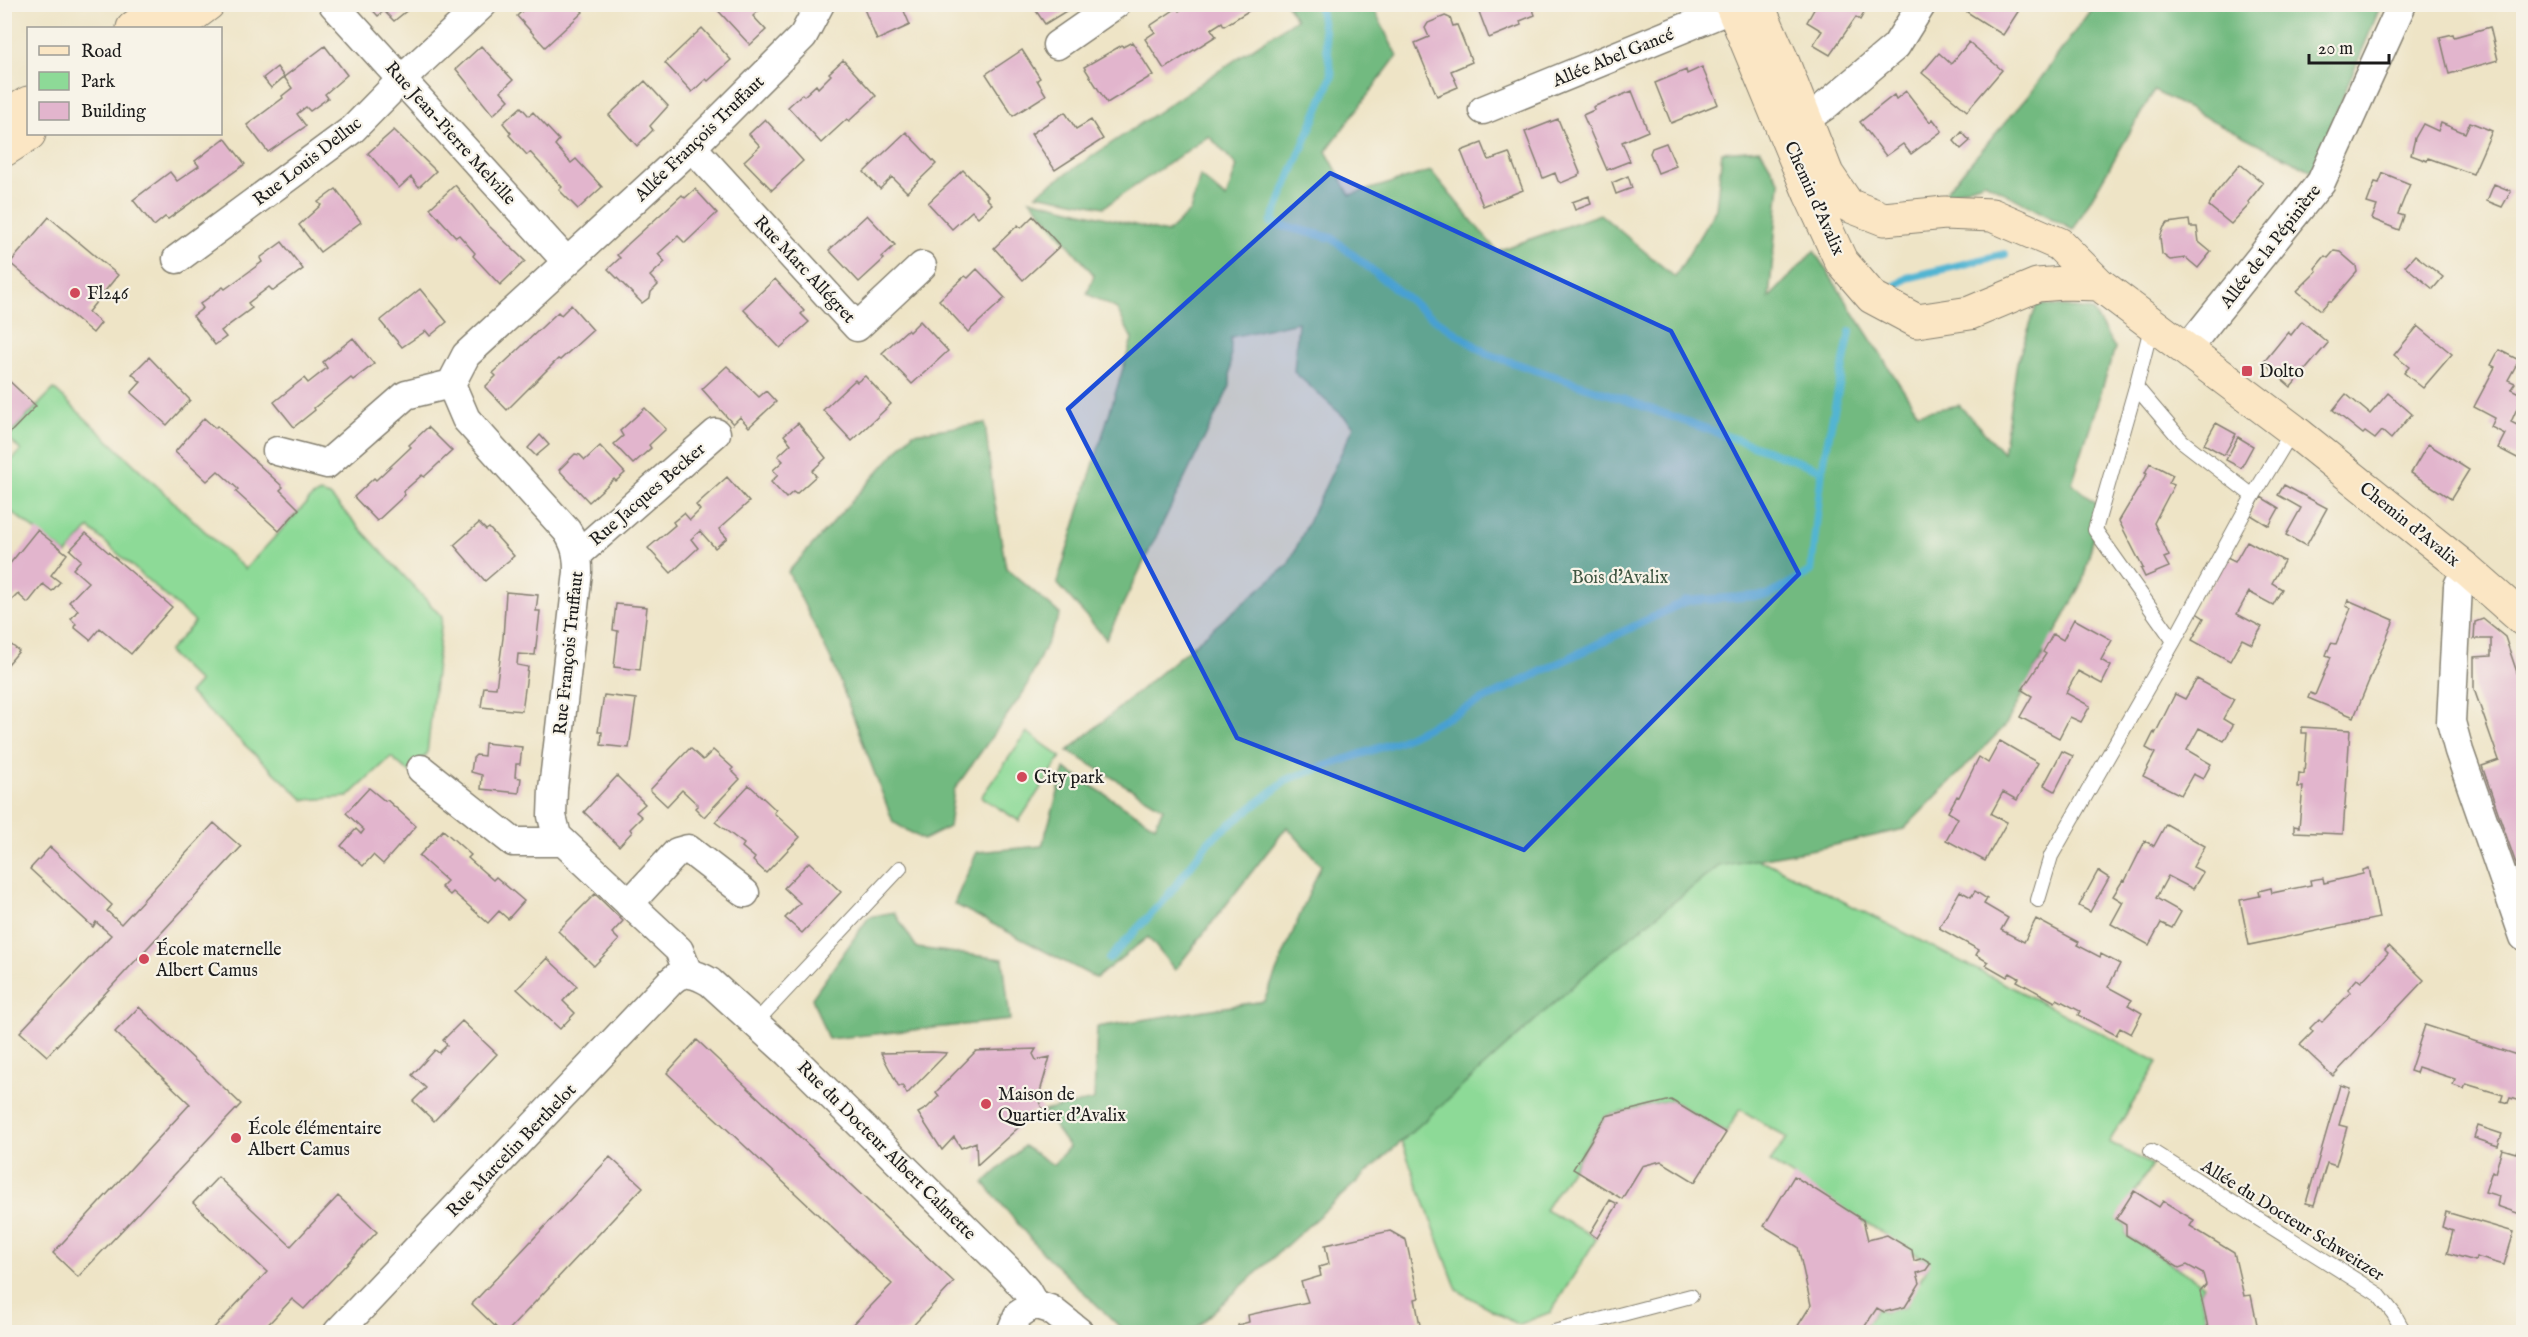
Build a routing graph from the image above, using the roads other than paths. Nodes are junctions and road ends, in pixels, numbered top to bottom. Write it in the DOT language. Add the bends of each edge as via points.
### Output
graph roads {
  1 [pos="166,4"];
  2 [pos="208,4"];
  3 [pos="333,4"];
  4 [pos="483,4"];
  5 [pos="820,4"];
  6 [pos="1116,4"];
  7 [pos="1922,4"];
  8 [pos="2402,4"];
  9 [pos="1741,6"];
  10 [pos="135,27"];
  11 [pos="177,27"];
  12 [pos="1057,45"];
  13 [pos="402,79"];
  14 [pos="27,104"];
  15 [pos="1483,110"];
  16 [pos="4,118"];
  17 [pos="1795,127"];
  18 [pos="27,135"];
  19 [pos="692,147"];
  20 [pos="4,150"];
  21 [pos="177,259"];
  22 [pos="567,262"];
  23 [pos="922,266"];
  24 [pos="2099,284"];
  25 [pos="2152,324"];
  26 [pos="2186,350"];
  27 [pos="451,384"];
  28 [pos="2136,387"];
  29 [pos="2293,430"];
  30 [pos="716,433"];
  31 [pos="277,451"];
  32 [pos="2253,496"];
  33 [pos="578,554"];
  34 [pos="2466,569"];
  35 [pos="2523,620"];
  36 [pos="2174,642"];
  37 [pos="421,769"];
  38 [pos="562,842"];
  39 [pos="900,868"];
  40 [pos="745,893"];
  41 [pos="2038,900"];
  42 [pos="629,904"];
  43 [pos="2523,937"];
  44 [pos="688,973"];
  45 [pos="755,1023"];
  46 [pos="2151,1151"];
  47 [pos="1691,1296"];
  48 [pos="1034,1304"];
  49 [pos="338,1332"];
  50 [pos="1011,1332"];
  51 [pos="1080,1332"];
  52 [pos="1554,1332"];
  53 [pos="2404,1332"];
  1 -- 10 [label="street"];
  2 -- 11 [label="street"];
  3 -- 13 [label="street, Rue Jean-Pierre Melville"];
  4 -- 13 [label="street, Rue Louis Delluc"];
  5 -- 19 [label="street, Allée François Truffaut" via="803,36"];
  6 -- 12 [label="street"];
  7 -- 17 [label="street" via="1896,46"];
  8 -- 26 [label="street, Allée de la Pépinière" via="2321,182"];
  9 -- 15 [label="street, Allée Abel Gancé"];
  9 -- 17 [label="street, Chemin d'Avalix"];
  13 -- 21 [label="street, Rue Louis Delluc" via="353,129"];
  13 -- 22 [label="street, Rue Jean-Pierre Melville"];
  14 -- 16 [label="street"];
  17 -- 24 [label="street, Chemin d'Avalix" via="1848,206 1884,219 1945,213 1992,214 2059,244"];
  17 -- 24 [label="street, Chemin d'Avalix" via="1841,261 1872,297 1917,321 1970,313 2037,285"];
  18 -- 20 [label="street"];
  19 -- 22 [label="street, Allée François Truffaut"];
  19 -- 23 [label="street, Rue Marc Allégret" via="857,327"];
  22 -- 27 [label="street" via="466,355"];
  24 -- 25 [label="street, Chemin d'Avalix"];
  25 -- 26 [label="street, Chemin d'Avalix"];
  25 -- 28 [label="lane"];
  26 -- 29 [label="street, Chemin d'Avalix"];
  27 -- 31 [label="street" via="406,396 327,464"];
  27 -- 33 [label="street, Rue François Truffaut" via="466,419 567,531"];
  28 -- 32 [label="lane" via="2182,441"];
  28 -- 36 [label="lane" via="2095,530"];
  29 -- 32 [label="lane"];
  29 -- 34 [label="street, Chemin d'Avalix"];
  30 -- 33 [label="street, Rue Jacques Becker"];
  32 -- 36 [label="lane"];
  33 -- 38 [label="street, Rue François Truffaut" via="552,789 552,816"];
  34 -- 35 [label="street, Chemin d'Avalix"];
  34 -- 43 [label="street" via="2458,586 2451,722"];
  36 -- 41 [label="lane" via="2051,856"];
  37 -- 38 [label="street" via="513,842"];
  38 -- 42 [label="street, Rue François Truffaut"];
  39 -- 45 [label="lane"];
  40 -- 42 [label="street" via="688,849 677,852"];
  42 -- 44 [label="street, Rue François Truffaut" via="679,950"];
  44 -- 45 [label="street, Rue du Docteur Albert Calmette" via="710,982"];
  44 -- 49 [label="street, Rue Marcelin Berthelot" via="678,974 671,981"];
  45 -- 48 [label="street, Rue du Docteur Albert Calmette" via="1009,1271"];
  46 -- 53 [label="lane, Allée du Docteur Schweitzer" via="2378,1294"];
  47 -- 52 [label="lane"];
  48 -- 50 [label="street" via="1018,1315"];
  48 -- 51 [label="street, Rue du Docteur Albert Calmette" via="1050,1309"];
}
